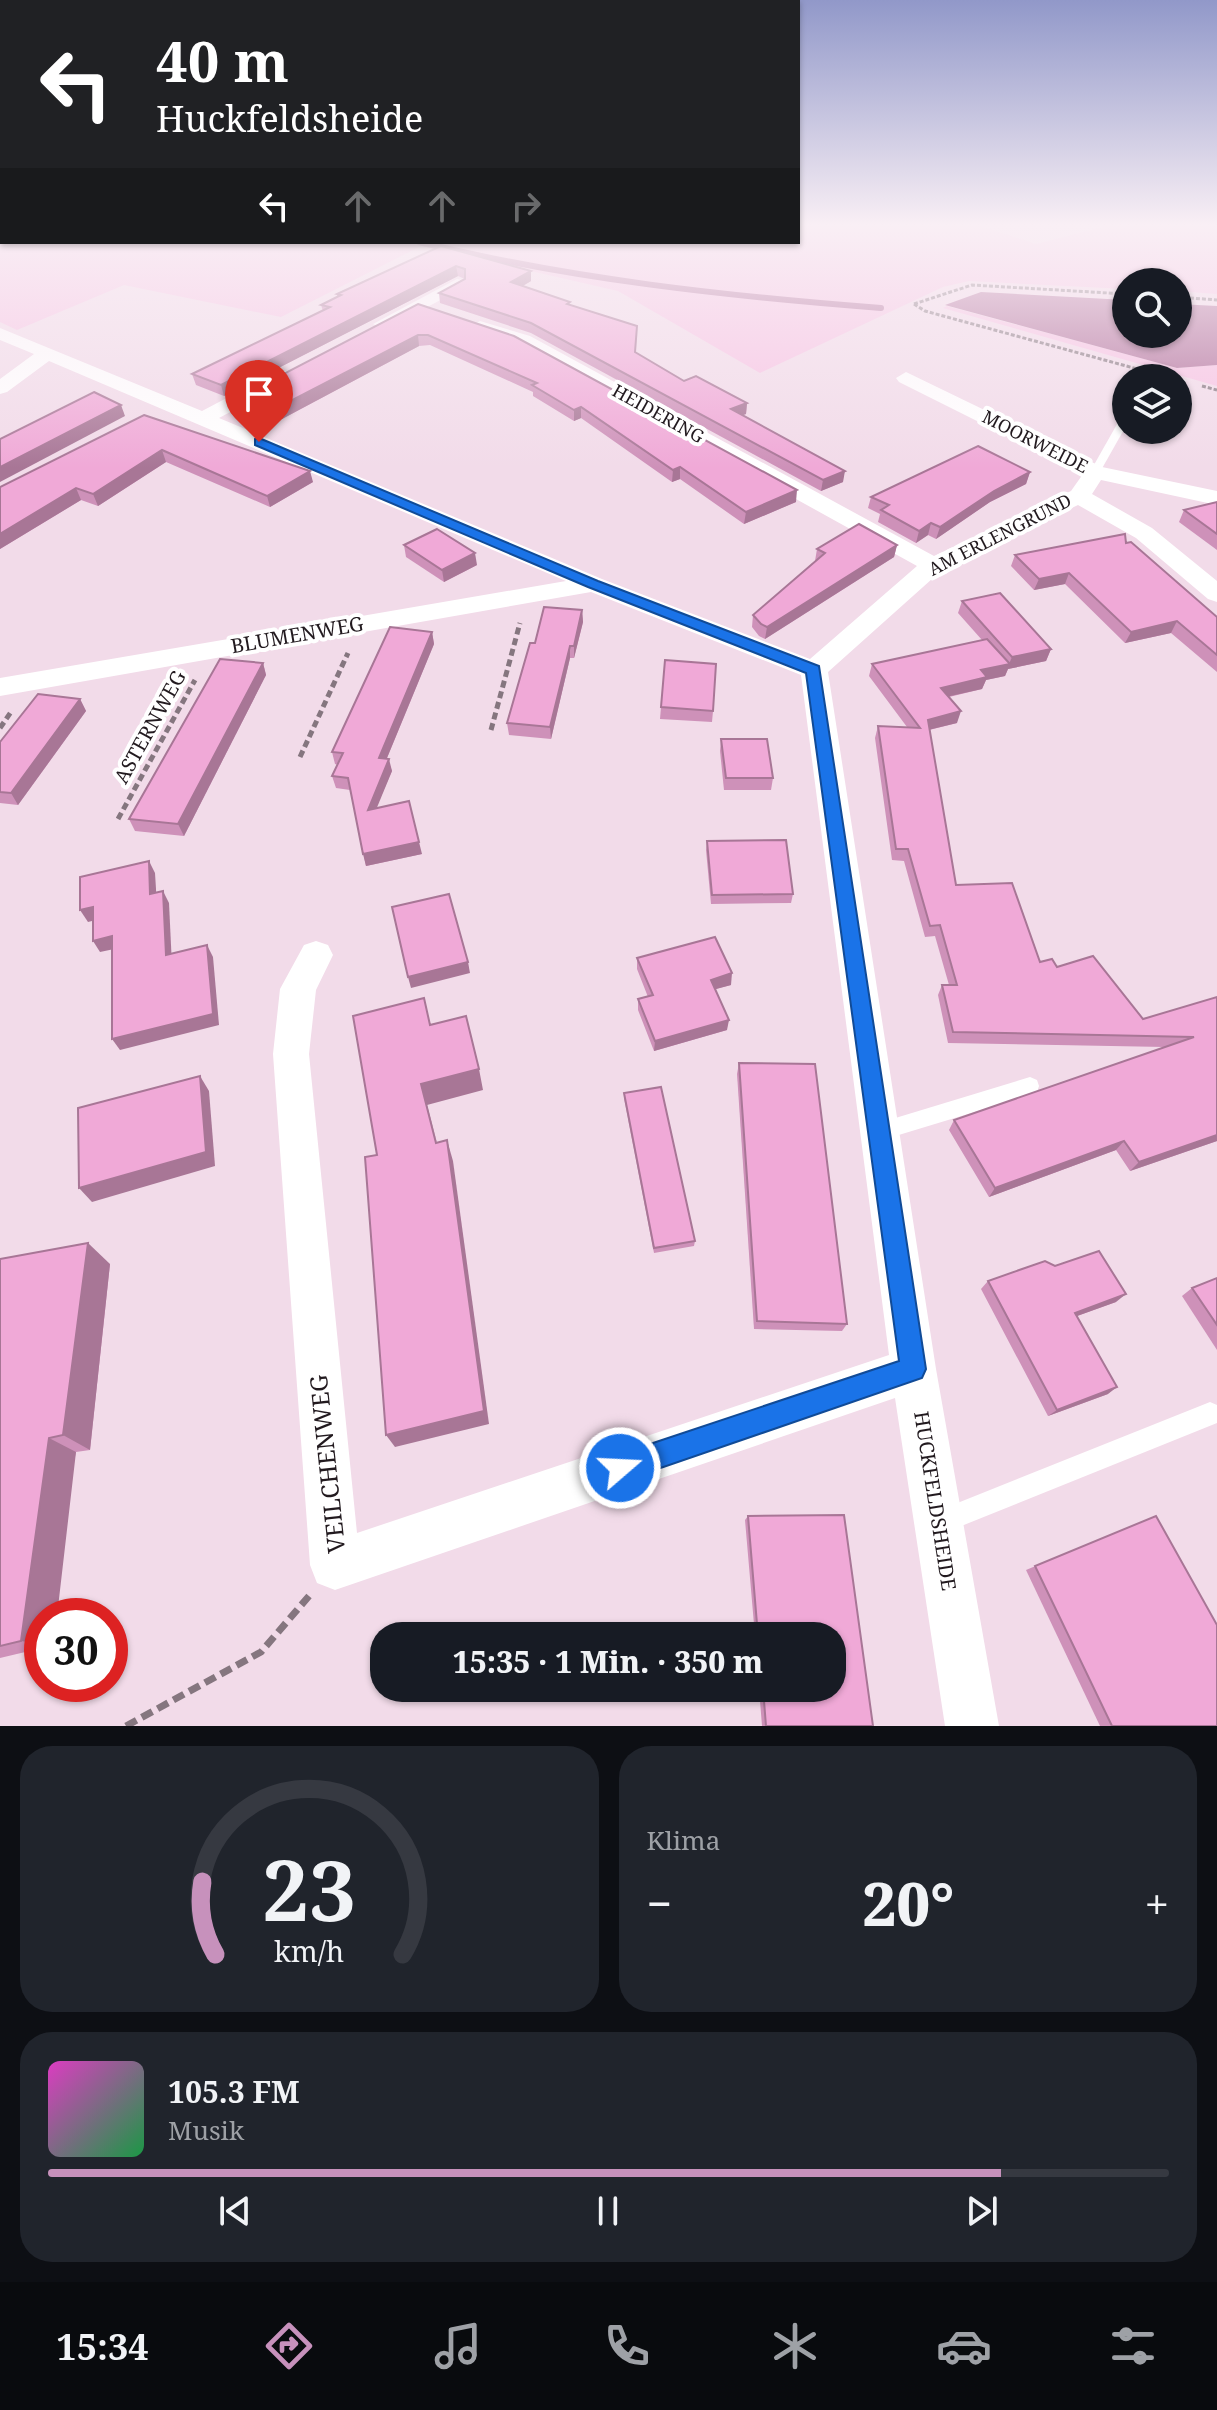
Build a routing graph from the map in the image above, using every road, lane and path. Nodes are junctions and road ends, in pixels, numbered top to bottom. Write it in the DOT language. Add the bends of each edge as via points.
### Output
graph roads {
  1 [pos="415,307"];
  2 [pos="423,307"];
  3 [pos="918,307"];
  4 [pos="0,333"];
  5 [pos="364,333"];
  6 [pos="48,353"];
  7 [pos="1119,364"];
  8 [pos="297,369"];
  9 [pos="906,378"];
  10 [pos="0,388"];
  11 [pos="169,404"];
  12 [pos="143,417"];
  13 [pos="204,418"];
  14 [pos="1112,442"];
  15 [pos="1095,472"];
  16 [pos="1079,496"];
  17 [pos="1217,498"];
  18 [pos="933,565"];
  19 [pos="593,584"];
  20 [pos="1217,594"];
  21 [pos="528,595"];
  22 [pos="362,624"];
  23 [pos="211,650"];
  24 [pos="814,670"];
  25 [pos="0,687"];
  26 [pos="491,730"];
  27 [pos="300,757"];
  28 [pos="118,819"];
  29 [pos="316,955"];
  30 [pos="1030,1086"];
  31 [pos="879,1132"];
  32 [pos="913,1369"];
  33 [pos="1210,1414"];
  34 [pos="939,1523"];
  35 [pos="335,1565"];
  36 [pos="126,1726"];
  37 [pos="972,1726"];
  1 -- 5 [label="street"];
  2 -- 18 [label="street, HEIDERING" via="523,340"];
  3 -- 7 [label="path"];
  4 -- 6 [label="street"];
  6 -- 10 [label="street"];
  6 -- 11 [label="street"];
  8 -- 13 [label="street"];
  9 -- 15 [label="street, MOORWEIDE"];
  11 -- 12 [label="street"];
  11 -- 13 [label="street"];
  13 -- 19 [label="street"];
  14 -- 15 [label="lane"];
  15 -- 16 [label="street, AM ERLENGRUND"];
  15 -- 17 [label="street, MOORWEIDE"];
  16 -- 18 [label="street, AM ERLENGRUND"];
  16 -- 20 [label="street, AM ERLENGRUND" via="1144,533"];
  18 -- 24 [label="street, AM ERLENGRUND"];
  19 -- 21 [label="street, BLUMENWEG"];
  19 -- 24 [label="street"];
  21 -- 22 [label="street, BLUMENWEG"];
  21 -- 26 [label="path"];
  22 -- 23 [label="street, BLUMENWEG"];
  22 -- 27 [label="path"];
  23 -- 25 [label="street, BLUMENWEG"];
  23 -- 28 [label="path, ASTERNWEG"];
  24 -- 31 [label="street, HUCKFELDSHEIDE"];
  29 -- 35 [label="street, VEILCHENWEG" via="298,989 291,1054"];
  30 -- 31 [label="lane"];
  31 -- 32 [label="street, HUCKFELDSHEIDE"];
  32 -- 34 [label="street, HUCKFELDSHEIDE"];
  32 -- 35 [label="street, VEILCHENWEG"];
  33 -- 34 [label="lane"];
  34 -- 37 [label="street, HUCKFELDSHEIDE"];
  35 -- 36 [label="path" via="261,1652"];
}
